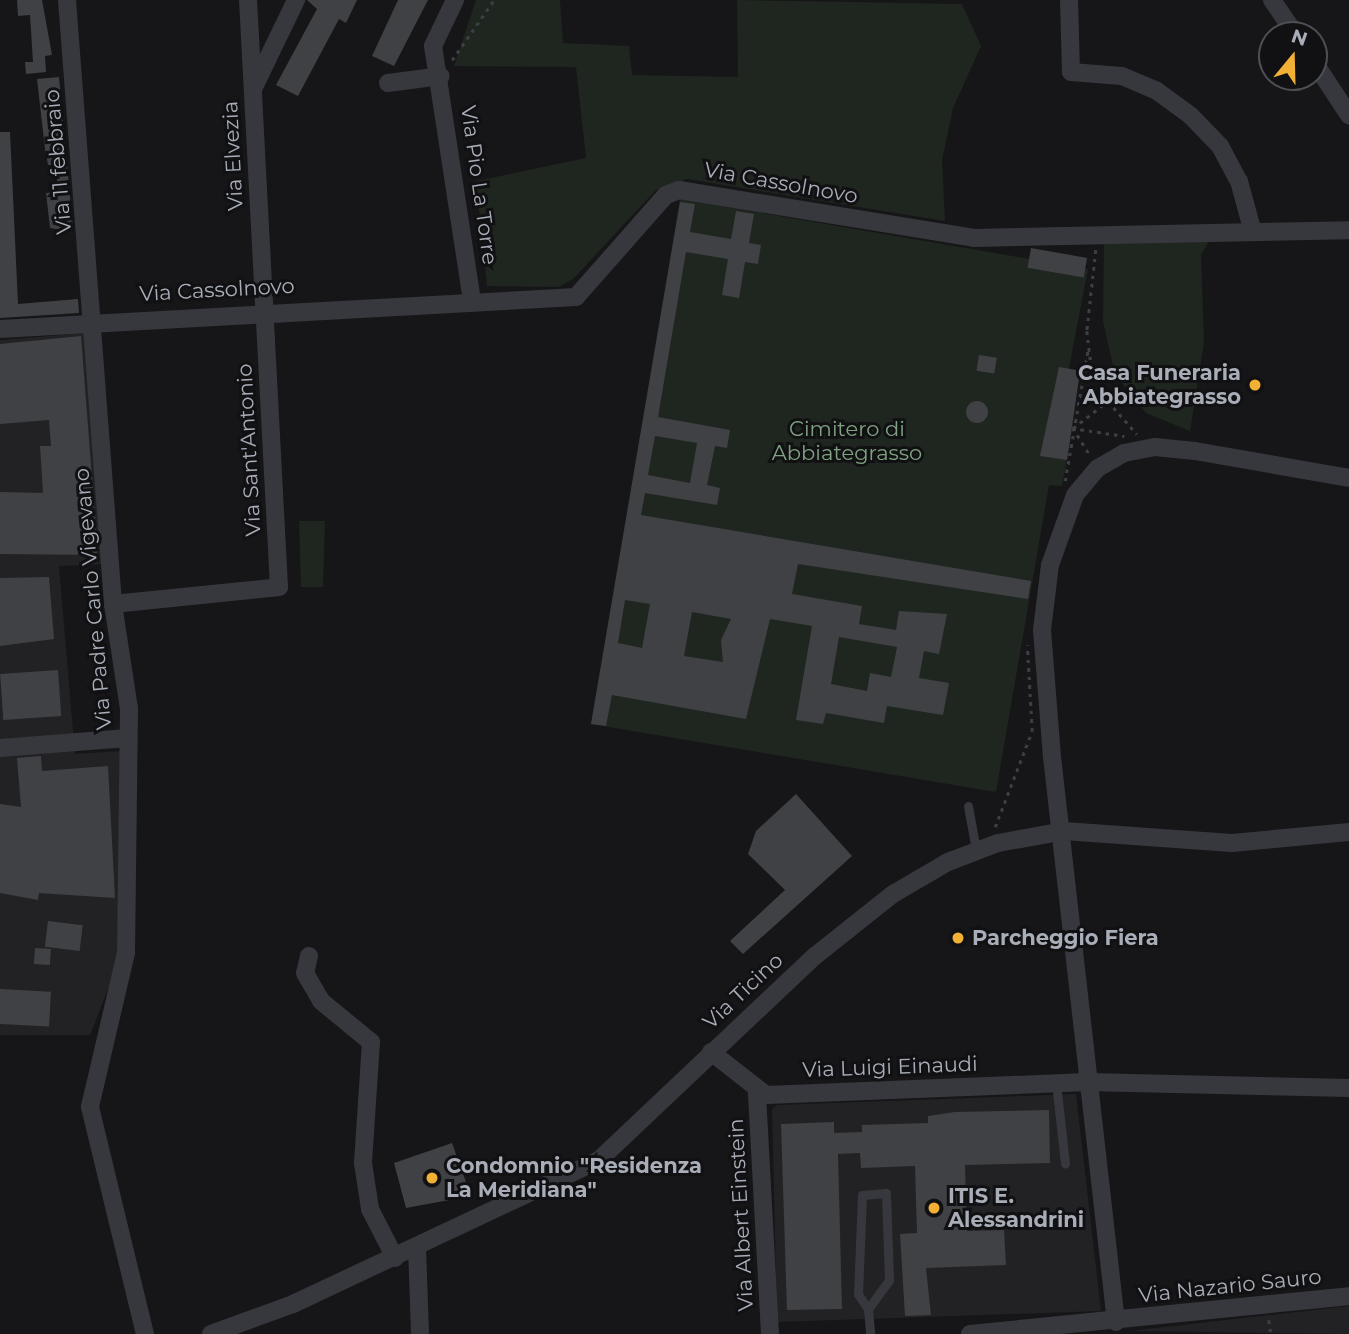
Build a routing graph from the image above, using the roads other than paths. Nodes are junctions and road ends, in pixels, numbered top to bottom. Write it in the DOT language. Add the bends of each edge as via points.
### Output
graph roads {
  1 [pos="67,0"];
  2 [pos="248,0"];
  3 [pos="296,0"];
  4 [pos="455,0"];
  5 [pos="1069,0"];
  6 [pos="1272,0"];
  7 [pos="1286,21"];
  8 [pos="441,76"];
  9 [pos="388,83"];
  10 [pos="1328,83"];
  11 [pos="252,90"];
  12 [pos="1349,115"];
  13 [pos="1252,229"];
  14 [pos="1349,230"];
  15 [pos="472,300"];
  16 [pos="265,310"];
  17 [pos="94,320"];
  18 [pos="0,328"];
  19 [pos="1349,478"];
  20 [pos="113,604"];
  21 [pos="128,738"];
  22 [pos="0,748"];
  23 [pos="968,806"];
  24 [pos="1064,831"];
  25 [pos="1349,832"];
  26 [pos="976,850"];
  27 [pos="309,956"];
  28 [pos="711,1052"];
  29 [pos="1087,1082"];
  30 [pos="1056,1083"];
  31 [pos="1349,1088"];
  32 [pos="757,1094"];
  33 [pos="1065,1163"];
  34 [pos="417,1247"];
  35 [pos="395,1258"];
  36 [pos="1349,1296"];
  37 [pos="868,1309"];
  38 [pos="1116,1322"];
  39 [pos="1078,1331"];
  40 [pos="145,1334"];
  41 [pos="211,1334"];
  42 [pos="420,1334"];
  43 [pos="770,1334"];
  44 [pos="870,1334"];
  45 [pos="970,1334"];
  1 -- 17 [label="street, Via 11 febbraio"];
  2 -- 11 [label="street, Via Elvezia"];
  3 -- 11 [label="street"];
  4 -- 8 [label="street, Via Pio La Torre" via="433,46"];
  5 -- 13 [label="street" via="1071,72 1122,76 1191,116 1220,146 1239,181"];
  6 -- 7 [label="street"];
  8 -- 9 [label="street"];
  8 -- 15 [label="street, Via Pio La Torre"];
  10 -- 12 [label="street"];
  11 -- 16 [label="street, Via Elvezia"];
  13 -- 14 [label="street, Via Cassolnovo"];
  13 -- 15 [label="street, Via Cassolnovo" via="1130,227 1098,233 955,236 679,190 666,195 576,298"];
  15 -- 16 [label="street, Via Cassolnovo"];
  16 -- 17 [label="street, Via Cassolnovo"];
  16 -- 20 [label="street, Via Sant'Antonio" via="279,587"];
  17 -- 18 [label="street, Via Cassolnovo"];
  17 -- 20 [label="street, Via Padre Carlo Vigevano"];
  19 -- 24 [label="street" via="1155,447 1098,468 1062,524 1044,596 1047,694"];
  20 -- 21 [label="street, Via Padre Carlo Vigevano"];
  21 -- 22 [label="street"];
  21 -- 40 [label="street, Via Padre Carlo Vigevano" via="126,953 90,1107"];
  23 -- 26 [label="lane"];
  24 -- 25 [label="street, Via Ticino" via="1232,843"];
  24 -- 26 [label="street, Via Ticino"];
  24 -- 29 [label="street"];
  26 -- 28 [label="street, Via Ticino" via="878,905"];
  27 -- 35 [label="street" via="308,982 371,1042 363,1163 373,1219"];
  28 -- 32 [label="street"];
  28 -- 34 [label="street, Via Ticino" via="599,1160"];
  29 -- 30 [label="street, Via Luigi Einaudi"];
  29 -- 31 [label="street, Via Luigi Einaudi"];
  29 -- 38 [label="street"];
  30 -- 32 [label="street, Via Luigi Einaudi"];
  30 -- 33 [label="lane"];
  32 -- 43 [label="street, Via Albert Einstein"];
  34 -- 35 [label="street, Via Ticino"];
  34 -- 42 [label="street"];
  35 -- 41 [label="street, Via Ticino"];
  36 -- 38 [label="street, Via Nazario Sauro"];
  37 -- 37 [label="lane" via="858,1294 862,1195 886,1193 889,1280"];
  37 -- 44 [label="lane"];
  38 -- 39 [label="street, Via Nazario Sauro"];
  39 -- 45 [label="street, Via Nazario Sauro"];
}
